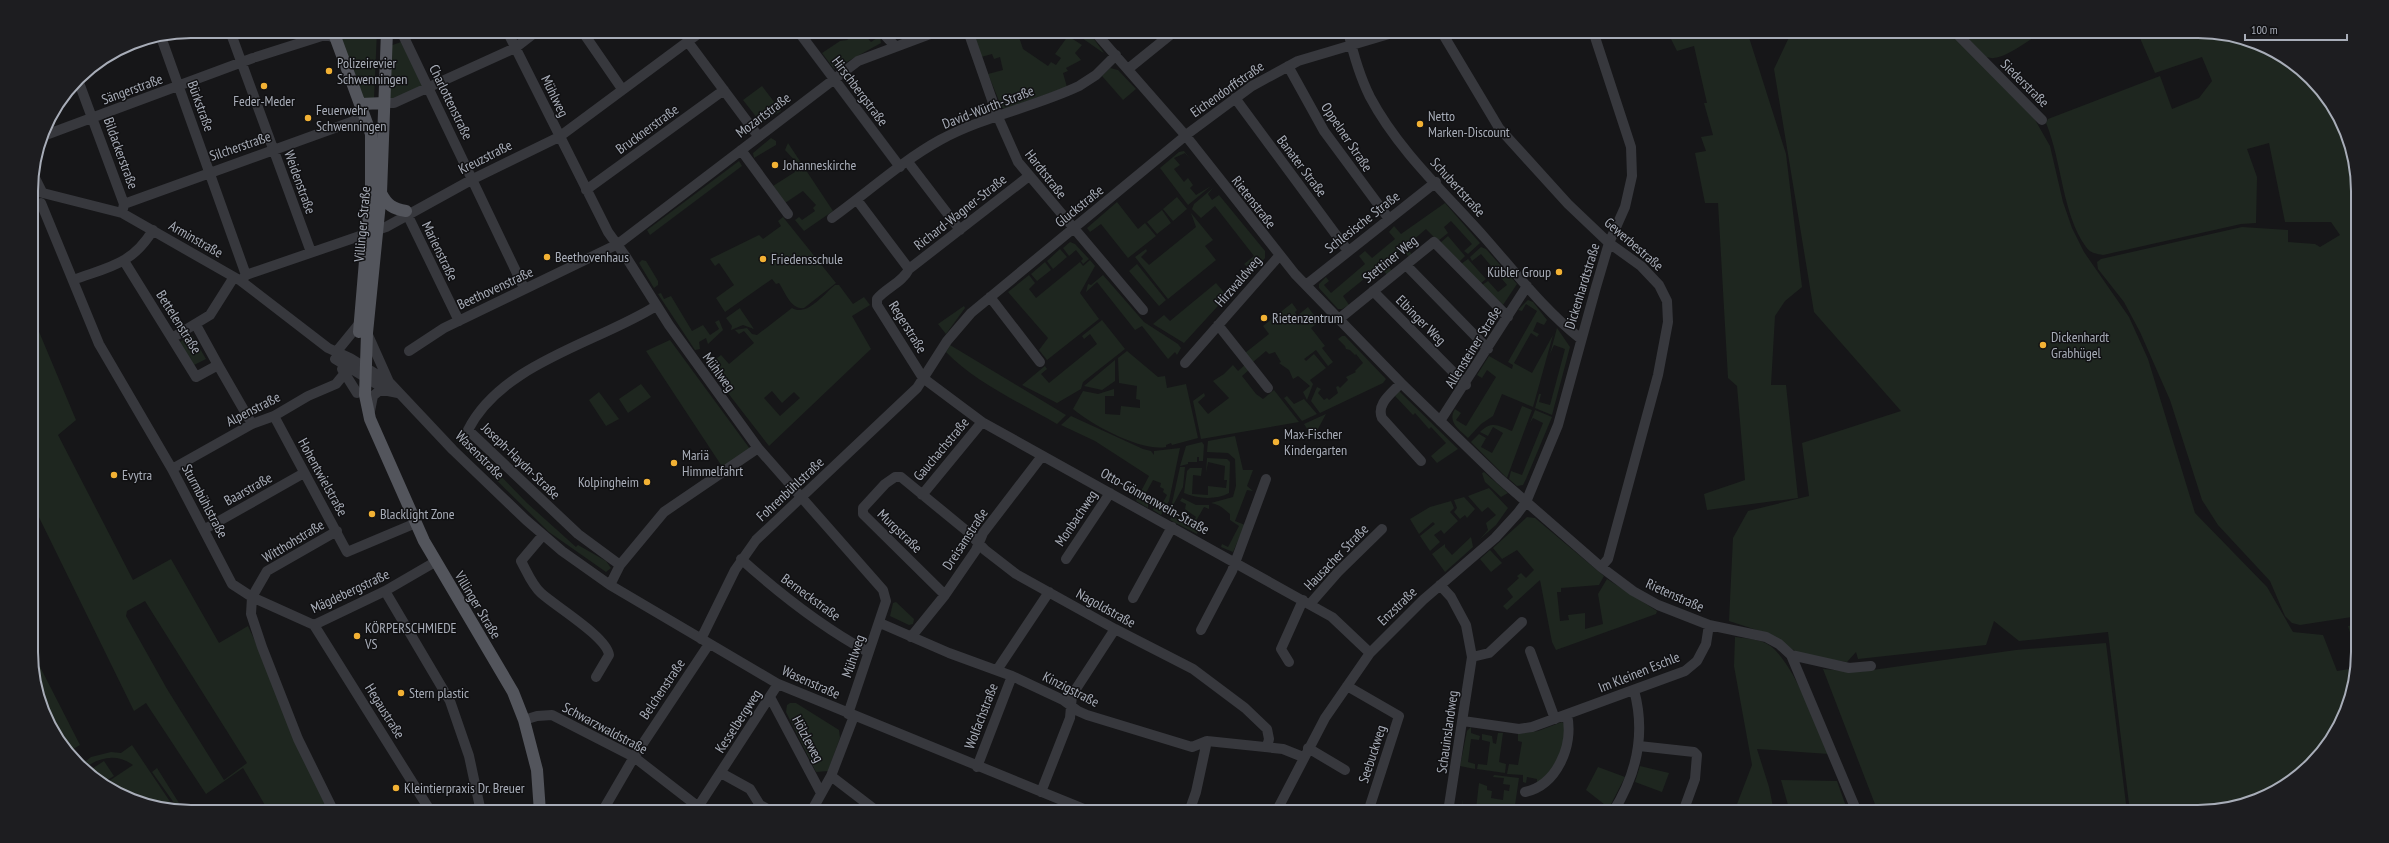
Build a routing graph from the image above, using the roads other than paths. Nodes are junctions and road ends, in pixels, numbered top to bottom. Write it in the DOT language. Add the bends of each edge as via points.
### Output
graph roads {
  1 [pos="233,38"];
  2 [pos="316,38"];
  3 [pos="336,38"];
  4 [pos="387,38"];
  5 [pos="396,38"];
  6 [pos="404,38"];
  7 [pos="510,38"];
  8 [pos="528,38"];
  9 [pos="587,38"];
  10 [pos="693,38"];
  11 [pos="803,38"];
  12 [pos="887,38"];
  13 [pos="917,38"];
  14 [pos="970,38"];
  15 [pos="1100,38"];
  16 [pos="1166,38"];
  17 [pos="1350,38"];
  18 [pos="1376,38"];
  19 [pos="1445,38"];
  20 [pos="1595,38"];
  21 [pos="1961,38"];
  22 [pos="162,41"];
  23 [pos="688,42"];
  24 [pos="387,44"];
  25 [pos="1351,45"];
  26 [pos="894,46"];
  27 [pos="515,48"];
  28 [pos="1116,55"];
  29 [pos="242,62"];
  30 [pos="1288,66"];
  31 [pos="1128,69"];
  32 [pos="834,80"];
  33 [pos="80,86"];
  34 [pos="179,86"];
  35 [pos="429,88"];
  36 [pos="622,89"];
  37 [pos="724,90"];
  38 [pos="1235,98"];
  39 [pos="384,103"];
  40 [pos="361,104"];
  41 [pos="365,117"];
  42 [pos="998,117"];
  43 [pos="93,118"];
  44 [pos="2042,120"];
  45 [pos="50,134"];
  46 [pos="758,136"];
  47 [pos="1186,136"];
  48 [pos="559,137"];
  49 [pos="274,150"];
  50 [pos="741,150"];
  51 [pos="904,164"];
  52 [pos="211,172"];
  53 [pos="1029,176"];
  54 [pos="473,179"];
  55 [pos="1436,182"];
  56 [pos="586,190"];
  57 [pos="38,193"];
  58 [pos="381,193"];
  59 [pos="38,198"];
  60 [pos="857,200"];
  61 [pos="123,208"];
  62 [pos="407,214"];
  63 [pos="788,214"];
  64 [pos="832,218"];
  65 [pos="1389,219"];
  66 [pos="1072,229"];
  67 [pos="153,230"];
  68 [pos="960,230"];
  69 [pos="372,231"];
  70 [pos="1609,243"];
  71 [pos="618,244"];
  72 [pos="1348,251"];
  73 [pos="311,252"];
  74 [pos="1279,256"];
  75 [pos="124,261"];
  76 [pos="1406,265"];
  77 [pos="909,269"];
  78 [pos="240,278"];
  79 [pos="73,280"];
  80 [pos="1306,285"];
  81 [pos="1527,286"];
  82 [pos="524,288"];
  83 [pos="1373,291"];
  84 [pos="990,297"];
  85 [pos="656,306"];
  86 [pos="1143,310"];
  87 [pos="1508,317"];
  88 [pos="1339,319"];
  89 [pos="459,321"];
  90 [pos="196,325"];
  91 [pos="1218,325"];
  92 [pos="363,328"];
  93 [pos="172,338"];
  94 [pos="1581,338"];
  95 [pos="1488,349"];
  96 [pos="409,351"];
  97 [pos="333,353"];
  98 [pos="1040,362"];
  99 [pos="1185,363"];
  100 [pos="218,365"];
  101 [pos="357,370"];
  102 [pos="923,378"];
  103 [pos="1401,383"];
  104 [pos="1466,385"];
  105 [pos="388,386"];
  106 [pos="1268,388"];
  107 [pos="274,416"];
  108 [pos="370,416"];
  109 [pos="1440,421"];
  110 [pos="982,422"];
  111 [pos="252,424"];
  112 [pos="758,448"];
  113 [pos="1042,456"];
  114 [pos="1421,461"];
  115 [pos="172,469"];
  116 [pos="304,473"];
  117 [pos="1266,479"];
  118 [pos="1110,493"];
  119 [pos="922,495"];
  120 [pos="800,498"];
  121 [pos="1526,502"];
  122 [pos="416,523"];
  123 [pos="1172,527"];
  124 [pos="205,529"];
  125 [pos="1382,529"];
  126 [pos="337,531"];
  127 [pos="543,535"];
  128 [pos="978,542"];
  129 [pos="741,559"];
  130 [pos="1066,559"];
  131 [pos="435,562"];
  132 [pos="1236,562"];
  133 [pos="620,565"];
  134 [pos="1602,567"];
  135 [pos="610,584"];
  136 [pos="1440,585"];
  137 [pos="385,591"];
  138 [pos="1049,592"];
  139 [pos="945,595"];
  140 [pos="252,597"];
  141 [pos="1133,598"];
  142 [pos="1306,602"];
  143 [pos="880,622"];
  144 [pos="1522,622"];
  145 [pos="314,625"];
  146 [pos="1709,625"];
  147 [pos="1116,629"];
  148 [pos="1201,630"];
  149 [pos="911,637"];
  150 [pos="705,642"];
  151 [pos="1530,651"];
  152 [pos="868,652"];
  153 [pos="1370,653"];
  154 [pos="1791,655"];
  155 [pos="1472,657"];
  156 [pos="1289,662"];
  157 [pos="1871,666"];
  158 [pos="997,670"];
  159 [pos="1012,676"];
  160 [pos="596,677"];
  161 [pos="778,684"];
  162 [pos="1347,686"];
  163 [pos="1634,690"];
  164 [pos="770,697"];
  165 [pos="1071,706"];
  166 [pos="851,715"];
  167 [pos="1567,715"];
  168 [pos="1555,719"];
  169 [pos="524,720"];
  170 [pos="1463,721"];
  171 [pos="1207,741"];
  172 [pos="1267,746"];
  173 [pos="1639,746"];
  174 [pos="1305,752"];
  175 [pos="634,757"];
  176 [pos="977,767"];
  177 [pos="1345,770"];
  178 [pos="721,773"];
  179 [pos="831,776"];
  180 [pos="1041,792"];
  181 [pos="1524,792"];
  182 [pos="821,793"];
  183 [pos="331,805"];
  184 [pos="427,805"];
  185 [pos="480,805"];
  186 [pos="540,805"];
  187 [pos="606,805"];
  188 [pos="696,805"];
  189 [pos="703,805"];
  190 [pos="760,805"];
  191 [pos="815,805"];
  192 [pos="865,805"];
  193 [pos="1074,805"];
  194 [pos="1191,805"];
  195 [pos="1279,805"];
  196 [pos="1370,805"];
  197 [pos="1449,805"];
  198 [pos="1617,805"];
  199 [pos="1686,805"];
  200 [pos="1853,805"];
  1 -- 29 [label="street, Weidenstraße"];
  2 -- 29 [label="street, Sängerstraße"];
  3 -- 40 [label="main road"];
  4 -- 24 [label="main road, Villinger Straße"];
  5 -- 24 [label="street, Charlottenstraße"];
  6 -- 35 [label="street, Charlottenstraße"];
  7 -- 27 [label="street, Mühlweg"];
  8 -- 27 [label="street"];
  9 -- 36 [label="street"];
  10 -- 23 [label="street, Kreuzstraße"];
  11 -- 32 [label="street, Hirschbergstraße"];
  12 -- 26 [label="street"];
  13 -- 26 [label="street, Mozartstraße"];
  14 -- 42 [label="street, Hardtstraße"];
  15 -- 28 [label="street, Rietenstraße"];
  16 -- 31 [label="street"];
  17 -- 25 [label="street, Schubertstraße"];
  18 -- 25 [label="street, Eichendorffstraße"];
  19 -- 70 [label="street, Gewerbestraße" via="1499,128 1568,204"];
  20 -- 70 [label="street, Dickenhardtstraße" via="1631,146 1632,176 1625,207"];
  21 -- 44 [label="street, Siederstraße"];
  22 -- 34 [label="street, Bürkstraße"];
  23 -- 36 [label="street, Kreuzstraße"];
  23 -- 37 [label="street"];
  24 -- 39 [label="main road, Villinger Straße"];
  25 -- 30 [label="street, Eichendorffstraße"];
  25 -- 55 [label="street, Schubertstraße" via="1370,96 1384,120 1411,156"];
  26 -- 32 [label="street, Mozartstraße" via="863,58"];
  27 -- 35 [label="street"];
  27 -- 48 [label="street, Mühlweg"];
  28 -- 31 [label="street, Rietenstraße"];
  28 -- 42 [label="street, David-Würth-Straße" via="1079,86"];
  29 -- 34 [label="street, Sängerstraße"];
  29 -- 49 [label="street, Weidenstraße"];
  30 -- 38 [label="street, Eichendorffstraße"];
  30 -- 65 [label="street, Oppelner Straße" via="1324,131"];
  31 -- 47 [label="street, Rietenstraße"];
  32 -- 46 [label="street, Mozartstraße"];
  32 -- 51 [label="street, Hirschbergstraße"];
  33 -- 43 [label="street, Bildackerstraße"];
  34 -- 43 [label="street, Sängerstraße"];
  34 -- 52 [label="street, Bürkstraße"];
  35 -- 39 [label="street" via="394,103"];
  35 -- 54 [label="street, Charlottenstraße"];
  36 -- 48 [label="street, Kreuzstraße"];
  37 -- 46 [label="street"];
  37 -- 56 [label="street, Brucknerstraße"];
  38 -- 47 [label="street, Eichendorffstraße"];
  38 -- 72 [label="street, Banater Straße"];
  39 -- 40 [label="main road"];
  39 -- 58 [label="main road, Villinger Straße"];
  40 -- 41 [label="main road"];
  41 -- 49 [label="street, Silcherstraße"];
  41 -- 69 [label="main road" via="371,134"];
  42 -- 51 [label="street, David-Würth-Straße" via="964,128"];
  42 -- 53 [label="street, Hardtstraße" via="1011,150"];
  43 -- 45 [label="street, Sängerstraße"];
  43 -- 61 [label="street, Bildackerstraße"];
  46 -- 50 [label="street, Mozartstraße"];
  47 -- 66 [label="street, Gluckstraße"];
  47 -- 74 [label="street, Rietenstraße"];
  48 -- 54 [label="street, Kreuzstraße"];
  48 -- 56 [label="street, Mühlweg"];
  49 -- 52 [label="street, Silcherstraße"];
  49 -- 73 [label="street, Weidenstraße"];
  50 -- 63 [label="street"];
  50 -- 71 [label="street, Mozartstraße"];
  51 -- 60 [label="street, David-Würth-Straße"];
  51 -- 68 [label="street, Hirschbergstraße"];
  52 -- 61 [label="street, Silcherstraße"];
  52 -- 78 [label="street, Bürkstraße"];
  53 -- 66 [label="street, Hardtstraße"];
  53 -- 68 [label="street, Richard-Wagner-Straße"];
  54 -- 62 [label="street, Kreuzstraße"];
  54 -- 82 [label="street, Charlottenstraße"];
  55 -- 65 [label="street, Schlesische Straße"];
  55 -- 81 [label="street, Schubertstraße"];
  56 -- 71 [label="street, Mühlweg" via="608,232"];
  57 -- 61 [label="street, Arminstraße"];
  58 -- 62 [label="main road" via="387,203"];
  58 -- 69 [label="main road, Villinger Straße"];
  59 -- 79 [label="street, Sturmbühlstraße"];
  60 -- 64 [label="street, David-Würth-Straße"];
  60 -- 77 [label="street"];
  61 -- 67 [label="street, Arminstraße"];
  62 -- 69 [label="street, Kreuzstraße"];
  62 -- 89 [label="street, Marienstraße"];
  65 -- 72 [label="street, Schlesische Straße"];
  66 -- 84 [label="street, Gluckstraße"];
  66 -- 86 [label="street, Hardtstraße"];
  67 -- 75 [label="street" via="141,249"];
  67 -- 78 [label="street, Arminstraße"];
  68 -- 77 [label="street, Richard-Wagner-Straße"];
  69 -- 73 [label="street, Kreuzstraße"];
  69 -- 92 [label="main road, Villinger Straße"];
  70 -- 94 [label="street, Dickenhardtstraße"];
  70 -- 134 [label="street, Gewerbestraße" via="1641,266 1659,285 1667,301 1668,322 1654,393 1608,559"];
  71 -- 82 [label="street, Beethovenstraße"];
  71 -- 85 [label="street, Mühlweg"];
  72 -- 80 [label="street, Schlesische Straße"];
  73 -- 78 [label="street, Kreuzstraße"];
  74 -- 80 [label="street, Rietenstraße"];
  74 -- 91 [label="street, Hirzwaldweg"];
  75 -- 79 [label="street"];
  75 -- 93 [label="street, Bettelenstraße"];
  76 -- 83 [label="street, Stettiner Weg"];
  76 -- 87 [label="street, Stettiner Weg" via="1434,242"];
  76 -- 95 [label="street"];
  77 -- 102 [label="street, Regerstraße" via="906,276 881,294 877,299 877,306"];
  78 -- 90 [label="street" via="210,315"];
  78 -- 97 [label="street, Arminstraße"];
  79 -- 115 [label="street, Sturmbühlstraße" via="99,344"];
  80 -- 88 [label="street, Rietenstraße"];
  81 -- 87 [label="street, Allensteiner Straße"];
  81 -- 94 [label="street, Schubertstraße" via="1557,319"];
  82 -- 89 [label="street, Beethovenstraße"];
  83 -- 88 [label="street, Stettiner Weg"];
  83 -- 104 [label="street, Elbinger Weg"];
  84 -- 98 [label="street"];
  84 -- 102 [label="street, Gluckstraße" via="955,331"];
  85 -- 112 [label="street, Mühlweg"];
  85 -- 133 [label="street, Joseph-Haydn-Straße" via="520,376 476,414 468,430 578,534"];
  87 -- 95 [label="street, Allensteiner Straße"];
  88 -- 103 [label="street, Rietenstraße"];
  89 -- 96 [label="street, Beethovenstraße"];
  90 -- 93 [label="street"];
  90 -- 100 [label="street, Bettelenstraße"];
  91 -- 99 [label="street, Hirzwaldweg"];
  91 -- 106 [label="street, Hirzwaldweg"];
  92 -- 97 [label="street"];
  92 -- 101 [label="main road, Villinger Straße"];
  92 -- 105 [label="street"];
  93 -- 100 [label="street, Bettelenstraße" via="196,377"];
  94 -- 121 [label="street, Dickenhardtstraße" via="1558,425"];
  95 -- 104 [label="street, Allensteiner Straße"];
  97 -- 101 [label="street, Arminstraße"];
  97 -- 101 [label="street, Arminstraße"];
  100 -- 111 [label="street, Bettelenstraße"];
  101 -- 105 [label="street, Wasenstraße"];
  101 -- 107 [label="street, Alpenstraße" via="336,384 308,396"];
  101 -- 108 [label="main road, Villinger Straße"];
  101 -- 108 [label="main road, Villinger Straße" via="357,394 366,416"];
  102 -- 110 [label="street, Otto-Gönnenwein-Straße"];
  102 -- 120 [label="street, Fohrenbühlstraße" via="917,388"];
  103 -- 109 [label="street, Rietenstraße"];
  103 -- 114 [label="street" via="1380,406 1380,413"];
  104 -- 109 [label="street, Allensteiner Straße"];
  105 -- 108 [label="street" via="373,396"];
  105 -- 127 [label="street, Wasenstraße"];
  107 -- 111 [label="street, Alpenstraße"];
  107 -- 116 [label="street, Hohentwielstraße"];
  108 -- 122 [label="main road, Villinger Straße"];
  109 -- 121 [label="street, Rietenstraße"];
  110 -- 113 [label="street, Otto-Gönnenwein-Straße"];
  110 -- 119 [label="street, Gauchachstraße"];
  111 -- 115 [label="street, Alpenstraße"];
  112 -- 120 [label="street, Mühlweg"];
  112 -- 133 [label="street" via="664,512"];
  113 -- 118 [label="street, Otto-Gönnenwein-Straße"];
  113 -- 128 [label="street, Dreisamstraße"];
  115 -- 124 [label="street, Sturmbühlstraße"];
  116 -- 124 [label="street, Baarstraße"];
  116 -- 126 [label="street, Hohentwielstraße"];
  117 -- 132 [label="street"];
  118 -- 123 [label="street, Otto-Gönnenwein-Straße"];
  118 -- 130 [label="street, Monbachweg"];
  119 -- 128 [label="street, Nagoldstraße"];
  119 -- 139 [label="street, Murgstraße" via="899,476 885,484 862,511"];
  120 -- 129 [label="street, Fohrenbühlstraße" via="756,540"];
  120 -- 143 [label="street, Mühlweg" via="883,590 886,601"];
  121 -- 134 [label="street, Rietenstraße"];
  121 -- 136 [label="street, Enzstraße" via="1495,538"];
  122 -- 126 [label="street, Hohentwielstraße" via="347,552"];
  122 -- 131 [label="main road, Villinger Straße"];
  123 -- 132 [label="street, Otto-Gönnenwein-Straße"];
  123 -- 141 [label="street"];
  124 -- 140 [label="street, Sturmbühlstraße" via="232,584"];
  125 -- 142 [label="street, Hausacher Straße"];
  126 -- 140 [label="street, Witthohstraße" via="267,570"];
  127 -- 135 [label="street, Wasenstraße" via="562,552"];
  127 -- 160 [label="street" via="521,561 540,593 581,623 607,648 609,655"];
  128 -- 138 [label="street, Nagoldstraße" via="1016,574"];
  128 -- 139 [label="street, Dreisamstraße" via="976,550"];
  129 -- 150 [label="street, Fohrenbühlstraße"];
  129 -- 152 [label="street, Berneckstraße" via="824,625"];
  131 -- 137 [label="street, Mägdebergstraße"];
  131 -- 169 [label="main road, Villinger Straße" via="512,692"];
  132 -- 142 [label="street, Otto-Gönnenwein-Straße"];
  132 -- 148 [label="street"];
  133 -- 135 [label="street"];
  134 -- 146 [label="street, Rietenstraße" via="1633,591 1658,605"];
  135 -- 150 [label="street, Wasenstraße"];
  136 -- 153 [label="street, Enzstraße"];
  136 -- 155 [label="street, Schauinslandweg" via="1451,597 1466,625"];
  137 -- 145 [label="street, Mägdebergstraße"];
  137 -- 185 [label="street" via="450,701 469,756"];
  138 -- 147 [label="street, Nagoldstraße"];
  138 -- 158 [label="street, Wolfachstraße"];
  139 -- 149 [label="street, Dreisamstraße"];
  140 -- 145 [label="street, Mägdebergstraße"];
  140 -- 183 [label="street" via="251,614 262,647 298,739"];
  142 -- 153 [label="street, Otto-Gönnenwein-Straße" via="1332,617"];
  142 -- 156 [label="street, Hausacher Straße" via="1281,649"];
  143 -- 149 [label="street, Kinzigstraße"];
  143 -- 152 [label="street, Mühlweg"];
  144 -- 155 [label="street" via="1489,654"];
  145 -- 184 [label="street, Hegaustraße"];
  146 -- 154 [label="street, Rietenstraße" via="1766,637"];
  146 -- 163 [label="street, Im Kleinen Eschle" via="1706,644 1697,661 1685,671"];
  147 -- 165 [label="street" via="1072,695"];
  147 -- 172 [label="street, Nagoldstraße" via="1193,669 1245,708 1267,729"];
  149 -- 158 [label="street, Kinzigstraße"];
  150 -- 161 [label="street, Wasenstraße"];
  150 -- 175 [label="street, Belchenstraße"];
  151 -- 168 [label="street"];
  152 -- 166 [label="street, Mühlweg"];
  153 -- 162 [label="street, Enzstraße"];
  154 -- 157 [label="street" via="1813,662 1849,668"];
  154 -- 200 [label="street, Rietenstraße"];
  155 -- 170 [label="street, Schauinslandweg"];
  158 -- 159 [label="street, Kinzigstraße"];
  159 -- 165 [label="street, Kinzigstraße"];
  159 -- 176 [label="street, Wolfachstraße"];
  161 -- 164 [label="street, Kesselbergweg"];
  161 -- 166 [label="street, Wasenstraße"];
  162 -- 174 [label="street, Enzstraße"];
  162 -- 196 [label="street, Seebuckweg" via="1399,716"];
  163 -- 167 [label="street, Im Kleinen Eschle"];
  163 -- 173 [label="street" via="1639,707"];
  164 -- 178 [label="street, Kesselbergweg"];
  164 -- 182 [label="street, Hölzleweg"];
  165 -- 171 [label="street, Kinzigstraße" via="1087,715 1192,747"];
  165 -- 180 [label="street" via="1070,718"];
  166 -- 176 [label="street, Wasenstraße"];
  166 -- 179 [label="street, Mühlweg"];
  167 -- 168 [label="street, Im Kleinen Eschle"];
  167 -- 181 [label="street" via="1569,736 1562,760 1543,784"];
  168 -- 170 [label="street, Im Kleinen Eschle" via="1519,729"];
  169 -- 175 [label="street, Schwarzwaldstraße" via="552,715"];
  169 -- 186 [label="main road, Villinger Straße" via="537,770"];
  170 -- 197 [label="street, Schauinslandweg"];
  171 -- 172 [label="street, Kinzigstraße"];
  171 -- 194 [label="street"];
  172 -- 174 [label="street, Kinzigstraße"];
  173 -- 198 [label="street" via="1634,771"];
  173 -- 199 [label="street" via="1694,752 1697,755 1695,779"];
  174 -- 177 [label="street"];
  174 -- 195 [label="street, Enzstraße"];
  175 -- 187 [label="street, Belchenstraße"];
  175 -- 188 [label="street, Schwarzwaldstraße"];
  176 -- 180 [label="street, Wasenstraße"];
  178 -- 189 [label="street, Kesselbergweg"];
  178 -- 190 [label="street, Kesselbergweg" via="750,789"];
  179 -- 182 [label="street, Mühlweg"];
  179 -- 192 [label="street, Hölzleweg"];
  180 -- 193 [label="street, Wasenstraße"];
  182 -- 191 [label="street, Mühlweg"];
}
